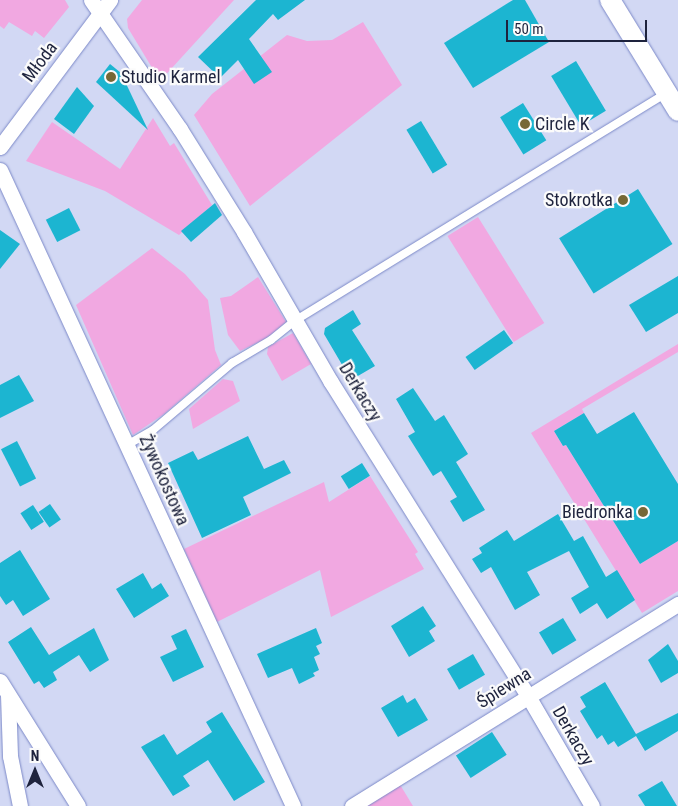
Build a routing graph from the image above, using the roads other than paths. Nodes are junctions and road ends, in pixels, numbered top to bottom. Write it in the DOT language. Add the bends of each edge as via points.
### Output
graph roads {
  1 [pos="91,0"];
  2 [pos="110,0"];
  3 [pos="610,0"];
  4 [pos="100,13"];
  5 [pos="667,92"];
  6 [pos="678,112"];
  7 [pos="0,147"];
  8 [pos="0,170"];
  9 [pos="296,320"];
  10 [pos="127,445"];
  11 [pos="678,604"];
  12 [pos="4,688"];
  13 [pos="528,696"];
  14 [pos="5,757"];
  15 [pos="20,806"];
  16 [pos="78,806"];
  17 [pos="293,806"];
  18 [pos="352,806"];
  19 [pos="592,806"];
  1 -- 4 [label="street, Derkaczy"];
  2 -- 4 [label="street, Młoda"];
  3 -- 5 [label="main road"];
  4 -- 7 [label="street, Młoda"];
  4 -- 9 [label="street, Derkaczy" via="180,130"];
  5 -- 6 [label="main road"];
  5 -- 9 [label="lane"];
  8 -- 10 [label="street, Żywokostowa"];
  9 -- 10 [label="lane" via="272,340 232,363 153,430"];
  9 -- 13 [label="street, Derkaczy"];
  10 -- 17 [label="street, Żywokostowa"];
  11 -- 13 [label="street, Śpiewna"];
  12 -- 14 [label="street"];
  12 -- 16 [label="street"];
  13 -- 18 [label="street, Śpiewna"];
  13 -- 19 [label="street, Derkaczy"];
  14 -- 15 [label="street"];
}
